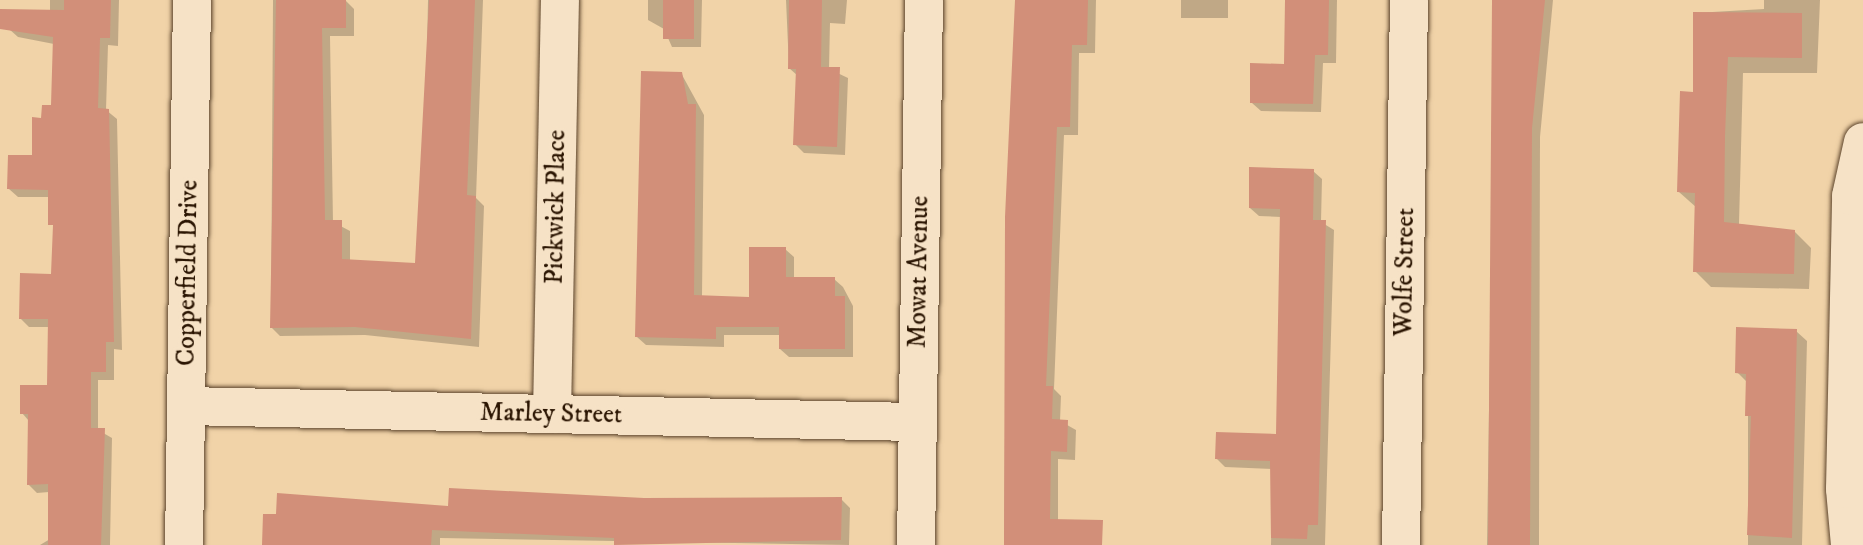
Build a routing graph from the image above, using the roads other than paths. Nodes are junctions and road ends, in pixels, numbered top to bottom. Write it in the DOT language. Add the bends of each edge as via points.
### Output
graph roads {
  1 [pos="192,0"];
  2 [pos="560,0"];
  3 [pos="925,0"];
  4 [pos="1409,0"];
  5 [pos="1863,142"];
  6 [pos="186,406"];
  7 [pos="552,414"];
  8 [pos="916,422"];
  9 [pos="184,545"];
  10 [pos="915,545"];
  11 [pos="1401,545"];
  12 [pos="1850,545"];
  1 -- 6 [label="street, Copperfield Drive"];
  2 -- 7 [label="street, Pickwick Place"];
  3 -- 8 [label="street, Mowat Avenue"];
  4 -- 11 [label="street, Wolfe Street"];
  5 -- 12 [label="street" via="1851,196 1845,489"];
  6 -- 7 [label="street, Marley Street"];
  6 -- 9 [label="street, Copperfield Drive"];
  7 -- 8 [label="street, Marley Street"];
  8 -- 10 [label="street, Mowat Avenue"];
}
